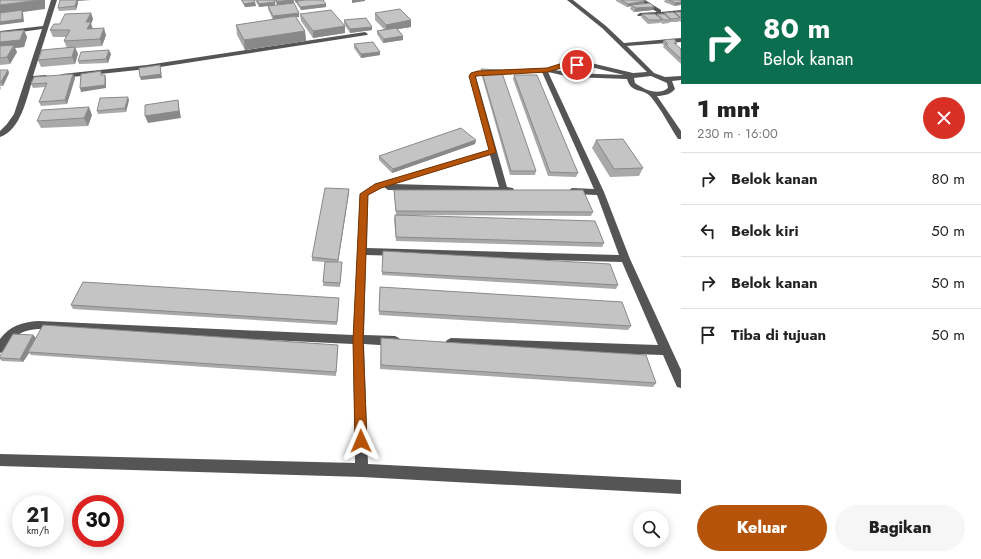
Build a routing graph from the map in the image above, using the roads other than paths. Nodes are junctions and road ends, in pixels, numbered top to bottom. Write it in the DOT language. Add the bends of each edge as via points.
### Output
graph roads {
  1 [pos="54,0"];
  2 [pos="570,0"];
  3 [pos="641,0"];
  4 [pos="681,12"];
  5 [pos="662,13"];
  6 [pos="640,15"];
  7 [pos="46,27"];
  8 [pos="0,33"];
  9 [pos="365,34"];
  10 [pos="681,40"];
  11 [pos="622,45"];
  12 [pos="546,70"];
  13 [pos="652,74"];
  14 [pos="632,76"];
  15 [pos="681,78"];
  16 [pos="28,79"];
  17 [pos="665,79"];
  18 [pos="672,86"];
  19 [pos="681,91"];
  20 [pos="652,93"];
  21 [pos="0,135"];
  22 [pos="681,137"];
  23 [pos="492,152"];
  24 [pos="378,186"];
  25 [pos="504,190"];
  26 [pos="520,190"];
  27 [pos="560,191"];
  28 [pos="600,192"];
  29 [pos="361,251"];
  30 [pos="625,259"];
  31 [pos="358,340"];
  32 [pos="406,341"];
  33 [pos="437,342"];
  34 [pos="0,348"];
  35 [pos="666,350"];
  36 [pos="681,383"];
  37 [pos="0,460"];
  38 [pos="362,470"];
  39 [pos="681,487"];
  1 -- 7 [label="street"];
  2 -- 11 [label="street"];
  3 -- 5 [label="street"];
  4 -- 5 [label="street"];
  5 -- 6 [label="street"];
  7 -- 8 [label="street"];
  7 -- 16 [label="street"];
  9 -- 16 [label="street" via="147,67"];
  10 -- 11 [label="street"];
  11 -- 13 [label="street"];
  12 -- 14 [label="street" via="571,75"];
  12 -- 14 [label="street" via="563,65 591,65"];
  12 -- 23 [label="street" via="478,73 472,76"];
  12 -- 28 [label="street"];
  13 -- 14 [label="street"];
  13 -- 17 [label="street"];
  14 -- 20 [label="street" via="632,84 636,88"];
  15 -- 17 [label="street"];
  16 -- 21 [label="street" via="18,114"];
  17 -- 18 [label="street"];
  18 -- 19 [label="street"];
  18 -- 20 [label="street" via="669,92"];
  20 -- 22 [label="street"];
  23 -- 24 [label="street"];
  23 -- 25 [label="street"];
  24 -- 25 [label="street"];
  24 -- 29 [label="street" via="364,194"];
  25 -- 26 [label="street"];
  27 -- 28 [label="street"];
  28 -- 30 [label="street"];
  29 -- 30 [label="street"];
  29 -- 31 [label="street"];
  30 -- 35 [label="street"];
  31 -- 32 [label="street"];
  31 -- 34 [label="street" via="38,325 22,326 8,335"];
  31 -- 38 [label="street"];
  33 -- 35 [label="street"];
  35 -- 36 [label="street"];
  37 -- 38 [label="street"];
  38 -- 39 [label="street"];
}
